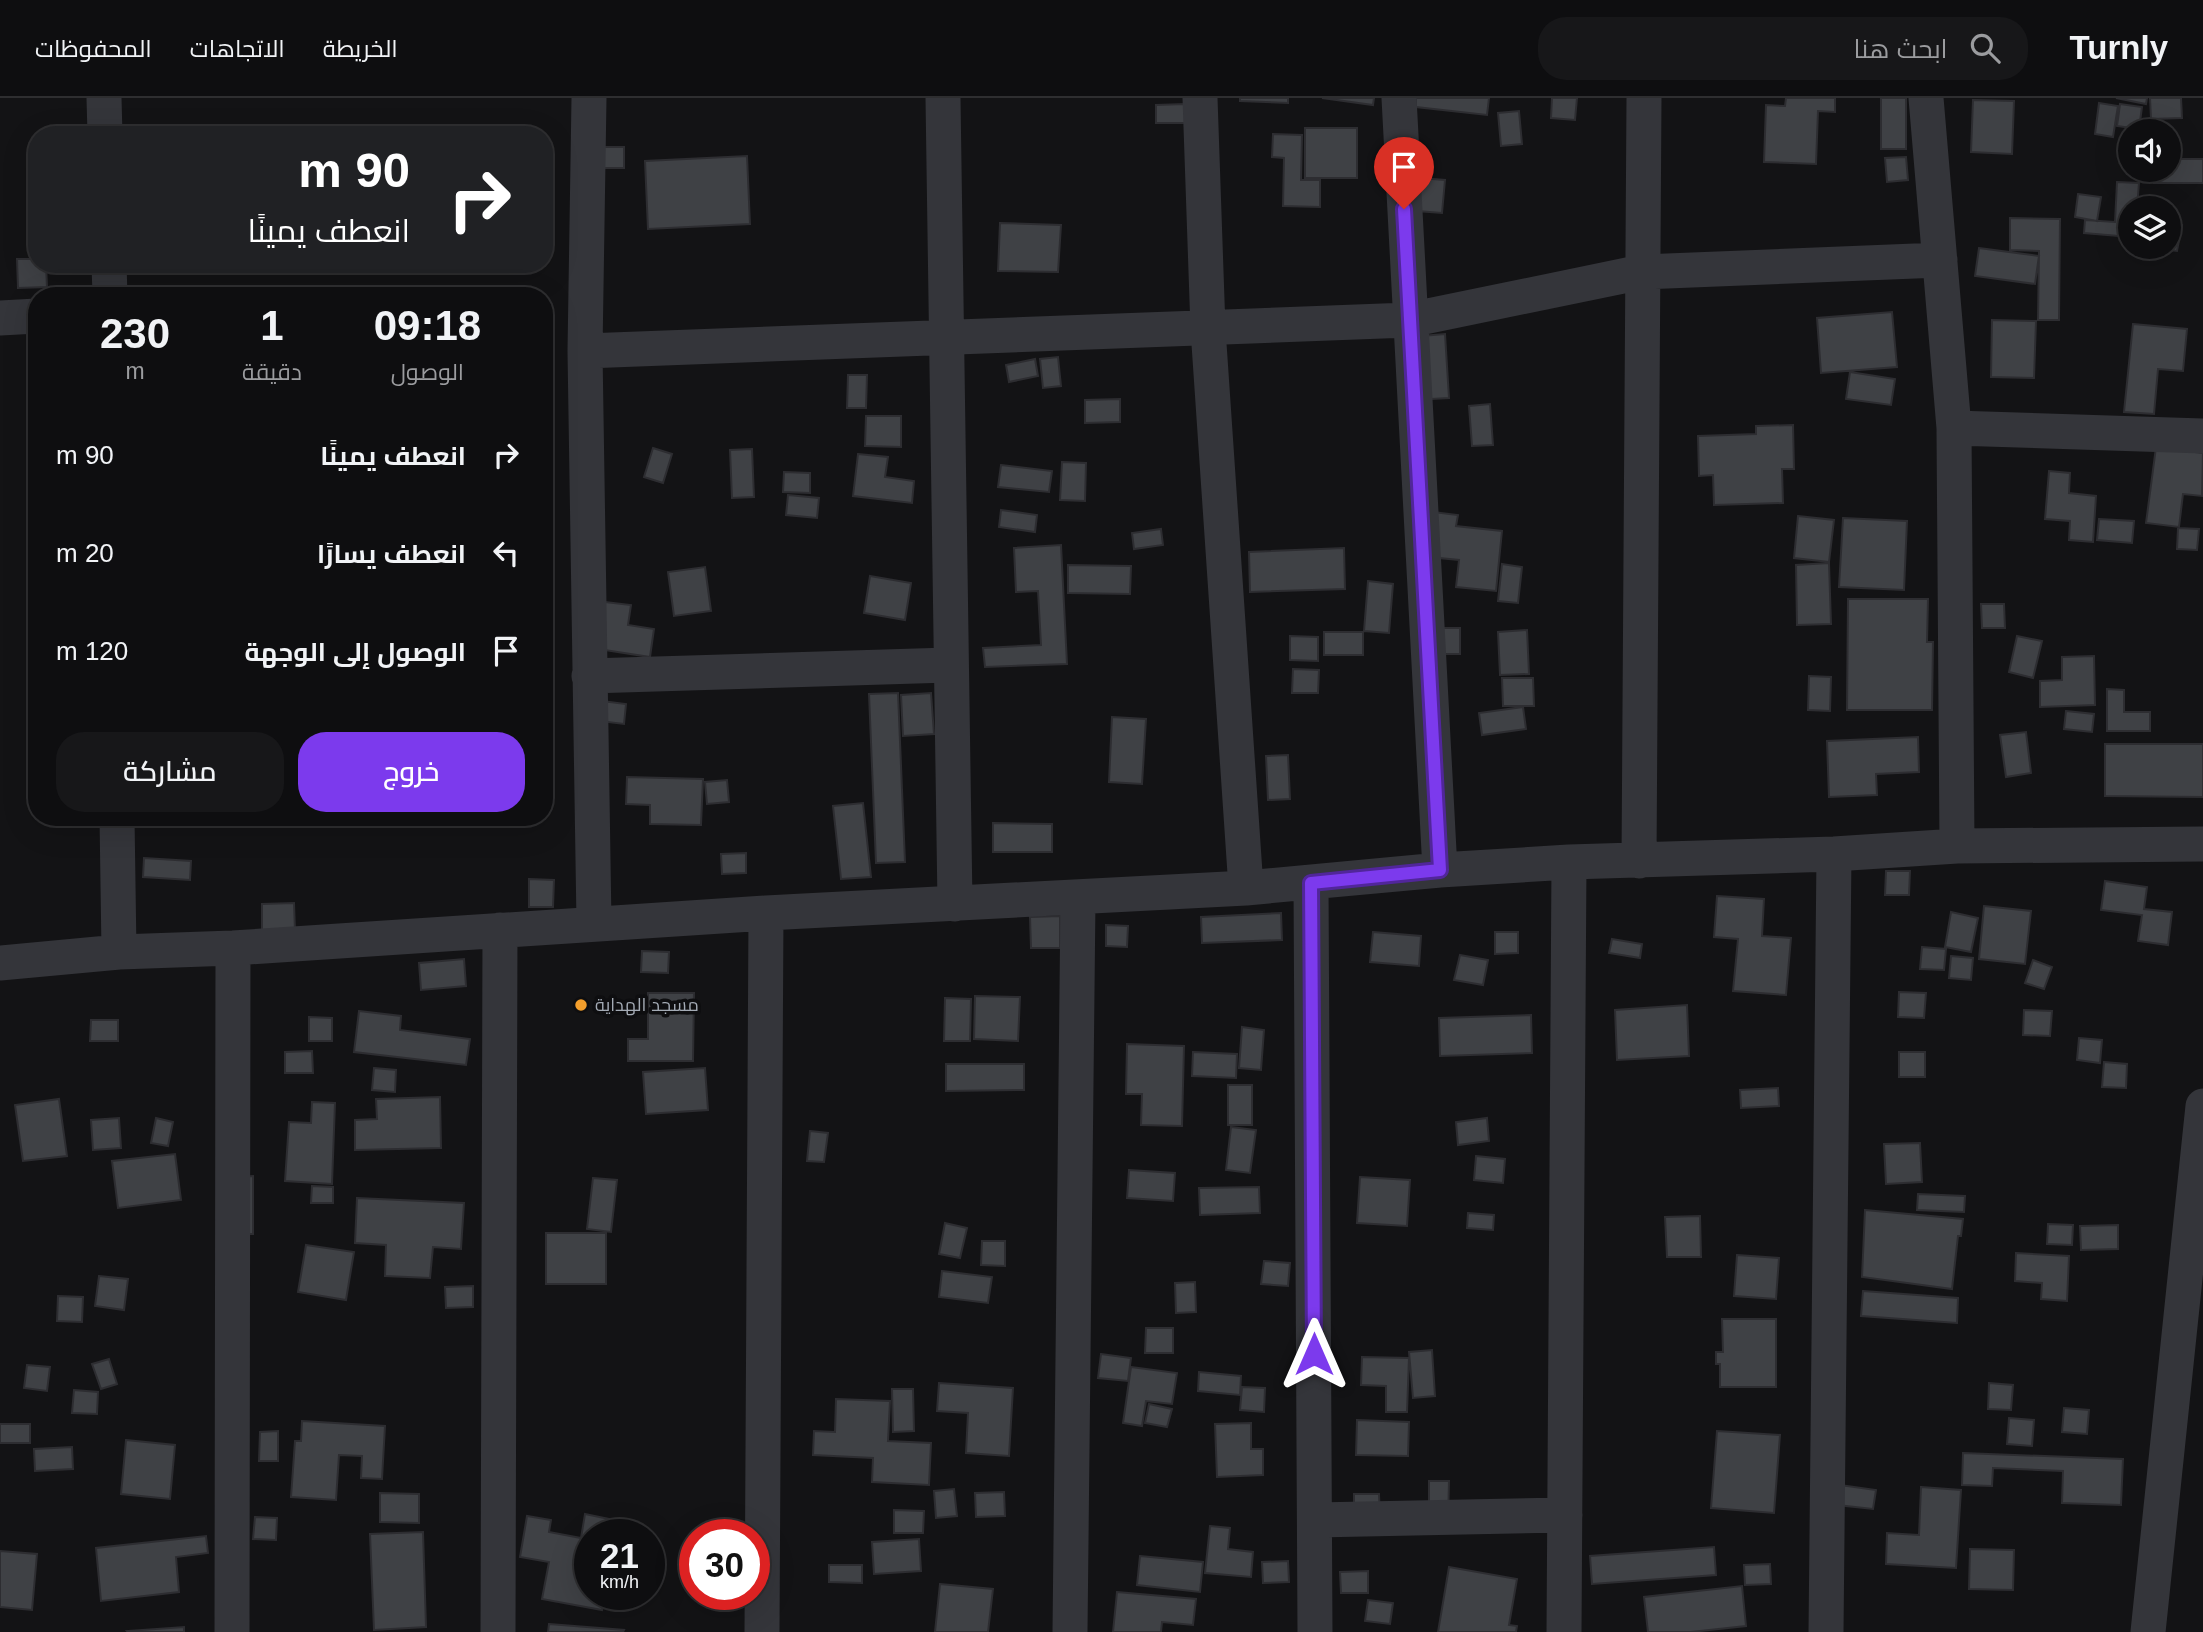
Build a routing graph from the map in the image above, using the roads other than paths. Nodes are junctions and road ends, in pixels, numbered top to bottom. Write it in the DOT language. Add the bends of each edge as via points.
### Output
graph roads {
  1 [pos="104,98"];
  2 [pos="589,98"];
  3 [pos="943,98"];
  4 [pos="1200,98"];
  5 [pos="1398,98"];
  6 [pos="1644,98"];
  7 [pos="1926,98"];
  8 [pos="105,126"];
  9 [pos="1940,260"];
  10 [pos="1642,272"];
  11 [pos="28,316"];
  12 [pos="0,318"];
  13 [pos="1409,320"];
  14 [pos="1208,329"];
  15 [pos="947,338"];
  16 [pos="585,351"];
  17 [pos="1954,428"];
  18 [pos="2203,436"];
  19 [pos="949,665"];
  20 [pos="589,676"];
  21 [pos="117,826"];
  22 [pos="2203,844"];
  23 [pos="1957,846"];
  24 [pos="1834,854"];
  25 [pos="1639,861"];
  26 [pos="1569,862"];
  27 [pos="1440,870"];
  28 [pos="1311,883"];
  29 [pos="1246,888"];
  30 [pos="1078,898"];
  31 [pos="955,904"];
  32 [pos="765,913"];
  33 [pos="594,923"];
  34 [pos="500,930"];
  35 [pos="233,948"];
  36 [pos="119,952"];
  37 [pos="0,963"];
  38 [pos="2203,1106"];
  39 [pos="2190,1366"];
  40 [pos="1565,1515"];
  41 [pos="1315,1521"];
  42 [pos="232,1632"];
  43 [pos="498,1632"];
  44 [pos="762,1632"];
  45 [pos="1070,1632"];
  46 [pos="1315,1632"];
  47 [pos="1564,1632"];
  48 [pos="1826,1632"];
  49 [pos="2148,1632"];
  1 -- 8 [label="street"];
  2 -- 16 [label="street"];
  3 -- 15 [label="street"];
  4 -- 14 [label="street"];
  5 -- 13 [label="street"];
  6 -- 10 [label="street"];
  7 -- 9 [label="street"];
  9 -- 10 [label="street"];
  9 -- 17 [label="street"];
  10 -- 13 [label="street"];
  10 -- 25 [label="street"];
  11 -- 12 [label="street"];
  13 -- 14 [label="street"];
  13 -- 27 [label="street"];
  14 -- 15 [label="street"];
  14 -- 29 [label="street"];
  15 -- 16 [label="street"];
  15 -- 19 [label="street"];
  16 -- 20 [label="street"];
  17 -- 18 [label="street"];
  17 -- 23 [label="street"];
  19 -- 20 [label="street"];
  19 -- 31 [label="street"];
  20 -- 33 [label="street"];
  21 -- 36 [label="street"];
  22 -- 23 [label="street"];
  23 -- 24 [label="street"];
  24 -- 25 [label="street"];
  24 -- 48 [label="street"];
  25 -- 26 [label="street"];
  26 -- 27 [label="street"];
  26 -- 40 [label="street"];
  27 -- 28 [label="street"];
  28 -- 29 [label="street"];
  28 -- 41 [label="street"];
  29 -- 30 [label="street"];
  30 -- 31 [label="street"];
  30 -- 45 [label="street"];
  31 -- 32 [label="street"];
  32 -- 33 [label="street"];
  32 -- 44 [label="street"];
  33 -- 34 [label="street"];
  34 -- 35 [label="street"];
  34 -- 43 [label="street"];
  35 -- 36 [label="street"];
  35 -- 42 [label="street"];
  36 -- 37 [label="street"];
  38 -- 39 [label="street"];
  39 -- 49 [label="street"];
  40 -- 41 [label="street"];
  40 -- 47 [label="street"];
  41 -- 46 [label="street"];
}
